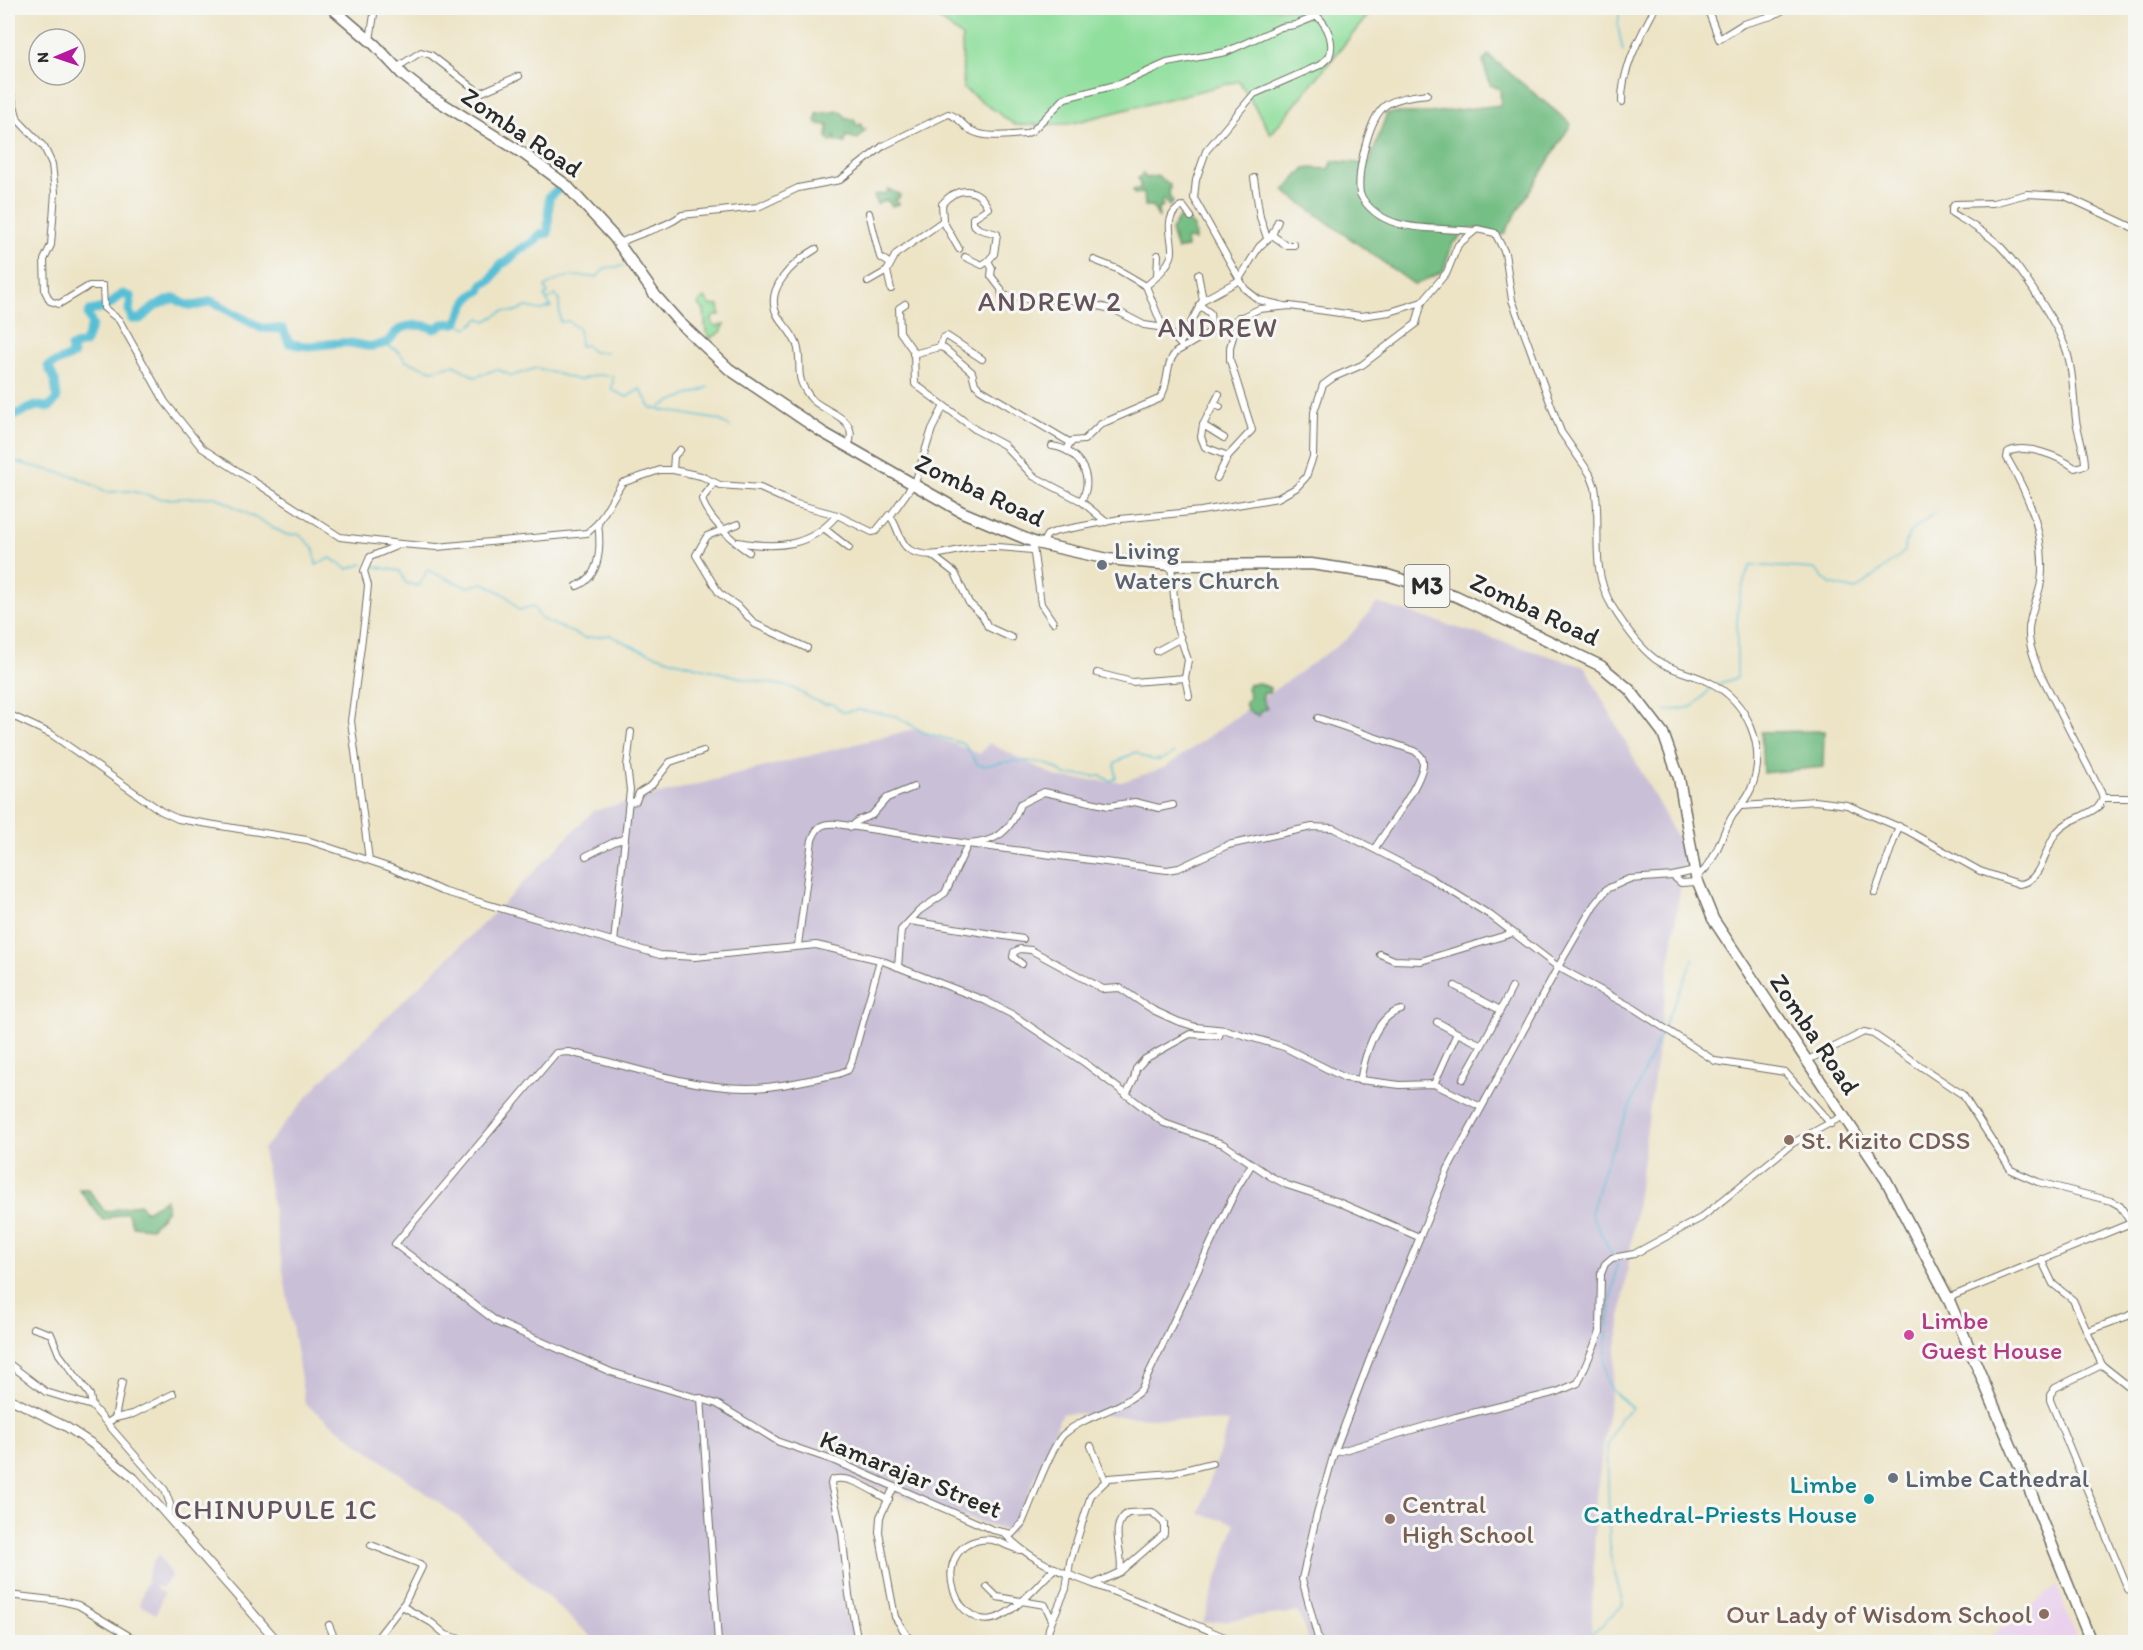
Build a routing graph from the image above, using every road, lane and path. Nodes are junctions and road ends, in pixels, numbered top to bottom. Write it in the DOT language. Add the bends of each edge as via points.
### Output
graph roads {
  1 [pos="332,8"];
  2 [pos="375,8"];
  3 [pos="1302,8"];
  4 [pos="1655,8"];
  5 [pos="1707,8"];
  6 [pos="1787,8"];
  7 [pos="1317,16"];
  8 [pos="370,40"];
  9 [pos="396,68"];
  10 [pos="519,76"];
  11 [pos="8,83"];
  12 [pos="1427,94"];
  13 [pos="1622,102"];
  14 [pos="1254,178"];
  15 [pos="869,213"];
  16 [pos="1191,217"];
  17 [pos="1278,220"];
  18 [pos="943,221"];
  19 [pos="2136,229"];
  20 [pos="1473,231"];
  21 [pos="1270,237"];
  22 [pos="620,243"];
  23 [pos="1294,245"];
  24 [pos="816,249"];
  25 [pos="959,249"];
  26 [pos="1158,255"];
  27 [pos="965,257"];
  28 [pos="1094,260"];
  29 [pos="988,261"];
  30 [pos="889,263"];
  31 [pos="887,271"];
  32 [pos="1198,274"];
  33 [pos="1157,276"];
  34 [pos="1238,281"];
  35 [pos="868,282"];
  36 [pos="1146,286"];
  37 [pos="891,289"];
  38 [pos="1422,302"];
  39 [pos="1201,303"];
  40 [pos="905,304"];
  41 [pos="1284,306"];
  42 [pos="1239,317"];
  43 [pos="1165,328"];
  44 [pos="1212,331"];
  45 [pos="1181,345"];
  46 [pos="940,347"];
  47 [pos="913,354"];
  48 [pos="982,359"];
  49 [pos="1219,394"];
  50 [pos="944,406"];
  51 [pos="1203,425"];
  52 [pos="1224,438"];
  53 [pos="1071,443"];
  54 [pos="848,446"];
  55 [pos="1052,446"];
  56 [pos="1067,449"];
  57 [pos="680,450"];
  58 [pos="1228,456"];
  59 [pos="673,470"];
  60 [pos="1217,478"];
  61 [pos="714,483"];
  62 [pos="913,486"];
  63 [pos="1081,501"];
  64 [pos="837,515"];
  65 [pos="891,515"];
  66 [pos="1106,522"];
  67 [pos="598,523"];
  68 [pos="738,524"];
  69 [pos="825,529"];
  70 [pos="725,530"];
  71 [pos="738,542"];
  72 [pos="401,544"];
  73 [pos="1035,545"];
  74 [pos="849,548"];
  75 [pos="749,552"];
  76 [pos="933,555"];
  77 [pos="1171,565"];
  78 [pos="577,586"];
  79 [pos="1053,622"];
  80 [pos="1012,638"];
  81 [pos="1180,638"];
  82 [pos="807,648"];
  83 [pos="1157,651"];
  84 [pos="1097,673"];
  85 [pos="1185,678"];
  86 [pos="1188,696"];
  87 [pos="8,714"];
  88 [pos="1318,718"];
  89 [pos="631,732"];
  90 [pos="703,751"];
  91 [pos="914,787"];
  92 [pos="2103,798"];
  93 [pos="2136,798"];
  94 [pos="629,803"];
  95 [pos="1173,806"];
  96 [pos="1742,806"];
  97 [pos="1899,826"];
  98 [pos="851,827"];
  99 [pos="625,839"];
  100 [pos="968,844"];
  101 [pos="1375,848"];
  102 [pos="586,856"];
  103 [pos="369,860"];
  104 [pos="1673,876"];
  105 [pos="1696,877"];
  106 [pos="1875,893"];
  107 [pos="910,921"];
  108 [pos="1513,933"];
  109 [pos="1023,939"];
  110 [pos="615,942"];
  111 [pos="798,945"];
  112 [pos="1380,954"];
  113 [pos="880,960"];
  114 [pos="1022,964"];
  115 [pos="898,967"];
  116 [pos="1558,967"];
  117 [pos="1455,986"];
  118 [pos="1512,988"];
  119 [pos="1401,1010"];
  120 [pos="1500,1010"];
  121 [pos="1437,1023"];
  122 [pos="1221,1030"];
  123 [pos="1457,1033"];
  124 [pos="1482,1046"];
  125 [pos="1806,1061"];
  126 [pos="1463,1079"];
  127 [pos="1360,1082"];
  128 [pos="1434,1084"];
  129 [pos="1126,1095"];
  130 [pos="1481,1107"];
  131 [pos="1843,1116"];
  132 [pos="1831,1124"];
  133 [pos="1252,1164"];
  134 [pos="2133,1222"];
  135 [pos="1419,1237"];
  136 [pos="2041,1259"];
  137 [pos="1948,1298"];
  138 [pos="2136,1314"];
  139 [pos="33,1328"];
  140 [pos="2088,1331"];
  141 [pos="8,1364"];
  142 [pos="2102,1365"];
  143 [pos="122,1382"];
  144 [pos="2136,1392"];
  145 [pos="173,1394"];
  146 [pos="8,1398"];
  147 [pos="701,1398"];
  148 [pos="92,1406"];
  149 [pos="115,1418"];
  150 [pos="107,1423"];
  151 [pos="1091,1446"];
  152 [pos="1334,1453"];
  153 [pos="1212,1462"];
  154 [pos="1105,1480"];
  155 [pos="894,1487"];
  156 [pos="889,1500"];
  157 [pos="168,1517"];
  158 [pos="1005,1534"];
  159 [pos="371,1545"];
  160 [pos="1022,1550"];
  161 [pos="1054,1568"];
  162 [pos="1120,1572"];
  163 [pos="1066,1575"];
  164 [pos="1093,1584"];
  165 [pos="987,1587"];
  166 [pos="8,1595"];
  167 [pos="2136,1595"];
  168 [pos="1020,1602"];
  169 [pos="402,1606"];
  170 [pos="1052,1621"];
  171 [pos="329,1625"];
  172 [pos="2091,1639"];
  173 [pos="454,1640"];
  174 [pos="140,1642"];
  175 [pos="278,1642"];
  176 [pos="336,1642"];
  177 [pos="374,1642"];
  178 [pos="471,1642"];
  179 [pos="718,1642"];
  180 [pos="858,1642"];
  181 [pos="911,1642"];
  182 [pos="1047,1642"];
  183 [pos="1237,1642"];
  184 [pos="1318,1642"];
  1 -- 8 [label="highway, Zomba Road / M3"];
  2 -- 8 [label="street"];
  3 -- 7 [label="street"];
  4 -- 13 [label="street" via="1627,71"];
  5 -- 6 [label="street" via="1719,39 1743,24"];
  7 -- 22 [label="street" via="1281,27 1226,52 1167,63 1120,84 1065,98 1025,134 982,134 948,114 883,146 840,180 798,188 758,207 682,215"];
  7 -- 34 [label="street" via="1330,39 1329,57 1320,65 1257,92 1212,141 1198,173 1194,198"];
  8 -- 9 [label="highway, Zomba Road / M3"];
  9 -- 10 [label="street" via="421,52 480,93"];
  9 -- 22 [label="highway, Zomba Road / M3" via="427,94 549,171 585,203"];
  11 -- 72 [label="street" via="18,120 44,147 52,164 55,192 51,245 44,260 45,291 50,301 59,304 89,286 103,286 104,308 119,320 165,402 202,448 340,537"];
  12 -- 20 [label="street" via="1391,102 1377,115 1362,157 1360,194 1373,209 1396,224"];
  14 -- 21 [label="street" via="1260,217"];
  15 -- 30 [label="street" via="880,257"];
  16 -- 33 [label="street" via="1183,206 1175,211 1168,234 1171,257"];
  17 -- 21 [label="street"];
  18 -- 25 [label="street"];
  18 -- 29 [label="street" via="942,204 952,195 972,191 981,196 988,208 973,218 973,224 997,234 994,254"];
  18 -- 30 [label="street"];
  19 -- 92 [label="street" via="2065,196 2027,194 1993,203 1955,204 1952,208 1952,213 1998,244 2015,265 2052,319 2072,372 2085,465 2075,468 2062,459 2016,449 2008,452 2007,458 2031,506 2042,562 2041,585 2028,634 2031,651"];
  20 -- 38 [label="street" via="1458,245 1447,272"];
  20 -- 96 [label="street" via="1490,231 1502,242 1512,300 1561,432 1593,481 1597,497 1598,571 1606,595 1654,659 1713,684 1733,699 1749,722 1758,749 1758,763"];
  21 -- 23 [label="street"];
  21 -- 34 [label="street"];
  22 -- 54 [label="highway, Zomba Road / M3" via="655,295 729,369 765,396"];
  24 -- 54 [label="street" via="780,279 774,306 798,349 802,384 813,401 834,411 846,424"];
  26 -- 33 [label="street"];
  27 -- 29 [label="street" via="982,265"];
  28 -- 36 [label="street"];
  29 -- 43 [label="street" via="991,276 1005,297 1038,302 1054,298 1078,301 1115,310 1144,325"];
  30 -- 31 [label="street"];
  31 -- 35 [label="street"];
  31 -- 37 [label="street"];
  32 -- 39 [label="street"];
  33 -- 36 [label="street"];
  34 -- 39 [label="street" via="1210,293"];
  34 -- 41 [label="street" via="1259,300"];
  36 -- 43 [label="street"];
  38 -- 41 [label="street" via="1361,316"];
  38 -- 66 [label="street" via="1418,321 1412,328 1323,386 1316,400 1309,470 1304,480 1287,494 1201,511"];
  39 -- 44 [label="street" via="1210,313"];
  39 -- 45 [label="street"];
  40 -- 47 [label="street" via="899,308 899,329"];
  41 -- 42 [label="street" via="1259,309"];
  42 -- 44 [label="street"];
  42 -- 58 [label="street" via="1230,360 1252,430"];
  43 -- 45 [label="street"];
  44 -- 45 [label="street"];
  45 -- 53 [label="street" via="1170,362 1159,399 1101,424 1087,438"];
  46 -- 47 [label="street"];
  46 -- 48 [label="street" via="947,336"];
  46 -- 53 [label="street" via="972,372 980,389"];
  47 -- 50 [label="street" via="915,384"];
  49 -- 51 [label="street" via="1217,406"];
  50 -- 62 [label="street"];
  50 -- 63 [label="street" via="1004,445 1033,476"];
  51 -- 52 [label="street"];
  51 -- 58 [label="street" via="1201,437 1205,447"];
  53 -- 56 [label="street"];
  54 -- 62 [label="highway, Zomba Road / M3"];
  55 -- 56 [label="street"];
  56 -- 63 [label="street" via="1086,470 1087,490"];
  57 -- 59 [label="street" via="674,456"];
  58 -- 60 [label="street"];
  59 -- 61 [label="street"];
  59 -- 67 [label="street" via="660,470 622,483"];
  61 -- 64 [label="street" via="760,488 793,503"];
  61 -- 70 [label="street" via="702,502 711,518"];
  62 -- 65 [label="street"];
  62 -- 73 [label="highway, Zomba Road / M3"];
  63 -- 66 [label="street"];
  64 -- 65 [label="street" via="873,532"];
  64 -- 69 [label="street"];
  65 -- 76 [label="street" via="908,549"];
  66 -- 73 [label="street" via="1054,532"];
  67 -- 72 [label="street" via="578,535 437,547"];
  67 -- 78 [label="street" via="598,562 585,583"];
  68 -- 70 [label="street"];
  69 -- 71 [label="street" via="801,543"];
  69 -- 74 [label="street"];
  70 -- 71 [label="street"];
  70 -- 82 [label="street" via="707,536 696,555 719,593 762,629"];
  71 -- 75 [label="street"];
  72 -- 103 [label="street" via="371,556 364,571 368,585 351,721"];
  73 -- 76 [label="street" via="978,547"];
  73 -- 77 [label="highway, Zomba Road / M3" via="1108,559"];
  73 -- 79 [label="street" via="1041,604"];
  76 -- 80 [label="street" via="955,573 969,603 988,627"];
  77 -- 81 [label="street"];
  77 -- 105 [label="highway, Zomba Road / M3" via="1311,564 1387,575 1456,597 1601,666 1630,690 1663,733 1679,778"];
  81 -- 83 [label="street"];
  81 -- 85 [label="street" via="1188,660"];
  84 -- 85 [label="street" via="1132,682"];
  85 -- 86 [label="street"];
  87 -- 103 [label="street" via="51,734 178,819 307,840"];
  88 -- 101 [label="street" via="1415,751 1423,759 1415,784"];
  89 -- 94 [label="street" via="627,766"];
  90 -- 94 [label="street" via="670,762 636,801"];
  91 -- 98 [label="street" via="887,798 872,815"];
  92 -- 93 [label="street"];
  92 -- 97 [label="street" via="2096,809 2056,833 2037,871 2023,884 1980,871"];
  94 -- 99 [label="street"];
  95 -- 100 [label="street" via="1159,808 1135,802 1109,806 1044,792 1020,804 1014,822 1002,833"];
  96 -- 97 [label="street" via="1829,801 1853,806"];
  96 -- 105 [label="street" via="1731,819 1707,867"];
  97 -- 106 [label="street"];
  98 -- 100 [label="street"];
  98 -- 111 [label="street" via="828,823 817,828 812,840"];
  99 -- 102 [label="street"];
  99 -- 110 [label="street"];
  100 -- 101 [label="street" via="1162,870 1179,868 1228,845 1320,826 1339,830"];
  100 -- 107 [label="street" via="945,892"];
  101 -- 108 [label="street" via="1490,915"];
  103 -- 110 [label="street" via="442,891"];
  104 -- 105 [label="street"];
  104 -- 105 [label="street" via="1681,883"];
  104 -- 116 [label="street" via="1629,879 1607,889"];
  105 -- 125 [label="highway, Zomba Road / M3" via="1713,919"];
  107 -- 109 [label="street"];
  107 -- 115 [label="street" via="901,930"];
  108 -- 112 [label="street" via="1421,961 1394,960"];
  108 -- 116 [label="street"];
  110 -- 111 [label="street" via="674,958"];
  111 -- 113 [label="street" via="829,947"];
  113 -- 115 [label="street"];
  113 -- 147 [label="street, Kamarajar Street" via="852,1061 848,1071 838,1074 766,1087 728,1087 569,1052 556,1053 395,1244 498,1322 611,1372"];
  114 -- 122 [label="street" via="1013,957 1014,952 1031,950 1095,986 1108,991 1120,988 1177,1021 1196,1028"];
  115 -- 129 [label="street" via="1013,1015"];
  116 -- 130 [label="street"];
  116 -- 132 [label="street" via="1715,1061 1785,1072"];
  117 -- 120 [label="street"];
  118 -- 120 [label="street"];
  119 -- 127 [label="street" via="1386,1017 1368,1045"];
  120 -- 124 [label="street"];
  121 -- 123 [label="street"];
  122 -- 127 [label="street" via="1284,1047"];
  122 -- 129 [label="street" via="1219,1036 1190,1034 1145,1059 1136,1069"];
  123 -- 124 [label="street"];
  123 -- 128 [label="street"];
  124 -- 126 [label="street"];
  125 -- 131 [label="highway, Zomba Road / M3"];
  125 -- 134 [label="street" via="1859,1034 1874,1034 1963,1095 2011,1170 2038,1182 2111,1201"];
  127 -- 128 [label="street"];
  128 -- 130 [label="street"];
  129 -- 133 [label="street" via="1164,1124 1223,1144"];
  130 -- 135 [label="street" via="1448,1169"];
  131 -- 132 [label="street"];
  131 -- 137 [label="highway, Zomba Road / M3" via="1886,1180"];
  132 -- 152 [label="street" via="1793,1143 1701,1218 1634,1254 1615,1257 1605,1264 1601,1274 1600,1332 1578,1383"];
  133 -- 135 [label="street" via="1287,1185 1336,1201"];
  133 -- 158 [label="street, Kamarajar Street" via="1141,1390 1062,1436 1022,1523 1016,1532"];
  134 -- 136 [label="street"];
  135 -- 152 [label="street"];
  136 -- 137 [label="street"];
  136 -- 140 [label="street" via="2053,1284 2073,1300"];
  137 -- 172 [label="highway, Zomba Road / M3"];
  138 -- 140 [label="street"];
  139 -- 148 [label="street" via="51,1334 59,1354 90,1395"];
  140 -- 142 [label="street"];
  141 -- 148 [label="street" via="46,1392"];
  142 -- 144 [label="street"];
  142 -- 167 [label="street" via="2055,1388 2050,1400 2128,1589"];
  143 -- 149 [label="street"];
  145 -- 149 [label="street" via="133,1414"];
  146 -- 157 [label="main road" via="91,1443 134,1478"];
  147 -- 155 [label="street, Kamarajar Street" via="780,1442"];
  147 -- 179 [label="street"];
  148 -- 150 [label="street"];
  149 -- 150 [label="street"];
  150 -- 157 [label="street" via="165,1490 170,1504"];
  151 -- 154 [label="street"];
  152 -- 184 [label="street" via="1302,1579"];
  153 -- 154 [label="street" via="1185,1471"];
  154 -- 163 [label="street" via="1090,1495"];
  155 -- 156 [label="street"];
  155 -- 158 [label="street, Kamarajar Street"];
  156 -- 180 [label="street" via="865,1485 832,1480"];
  156 -- 181 [label="street" via="880,1517 879,1532 895,1617"];
  157 -- 175 [label="main road"];
  158 -- 160 [label="street"];
  159 -- 169 [label="street" via="422,1565"];
  160 -- 161 [label="street"];
  160 -- 168 [label="street" via="981,1540 958,1553 951,1568 955,1598 970,1614 982,1619 996,1618"];
  161 -- 163 [label="street"];
  161 -- 168 [label="street"];
  162 -- 162 [label="street" via="1118,1540 1123,1517 1149,1512 1161,1518 1164,1534"];
  162 -- 164 [label="street"];
  163 -- 164 [label="street"];
  163 -- 170 [label="street" via="1066,1589"];
  164 -- 183 [label="street"];
  165 -- 168 [label="street" via="996,1597"];
  166 -- 174 [label="street" via="78,1605"];
  168 -- 170 [label="street" via="1045,1605"];
  169 -- 173 [label="street"];
  169 -- 177 [label="street"];
  170 -- 182 [label="street"];
  171 -- 176 [label="street"];
  173 -- 178 [label="street"];
}
